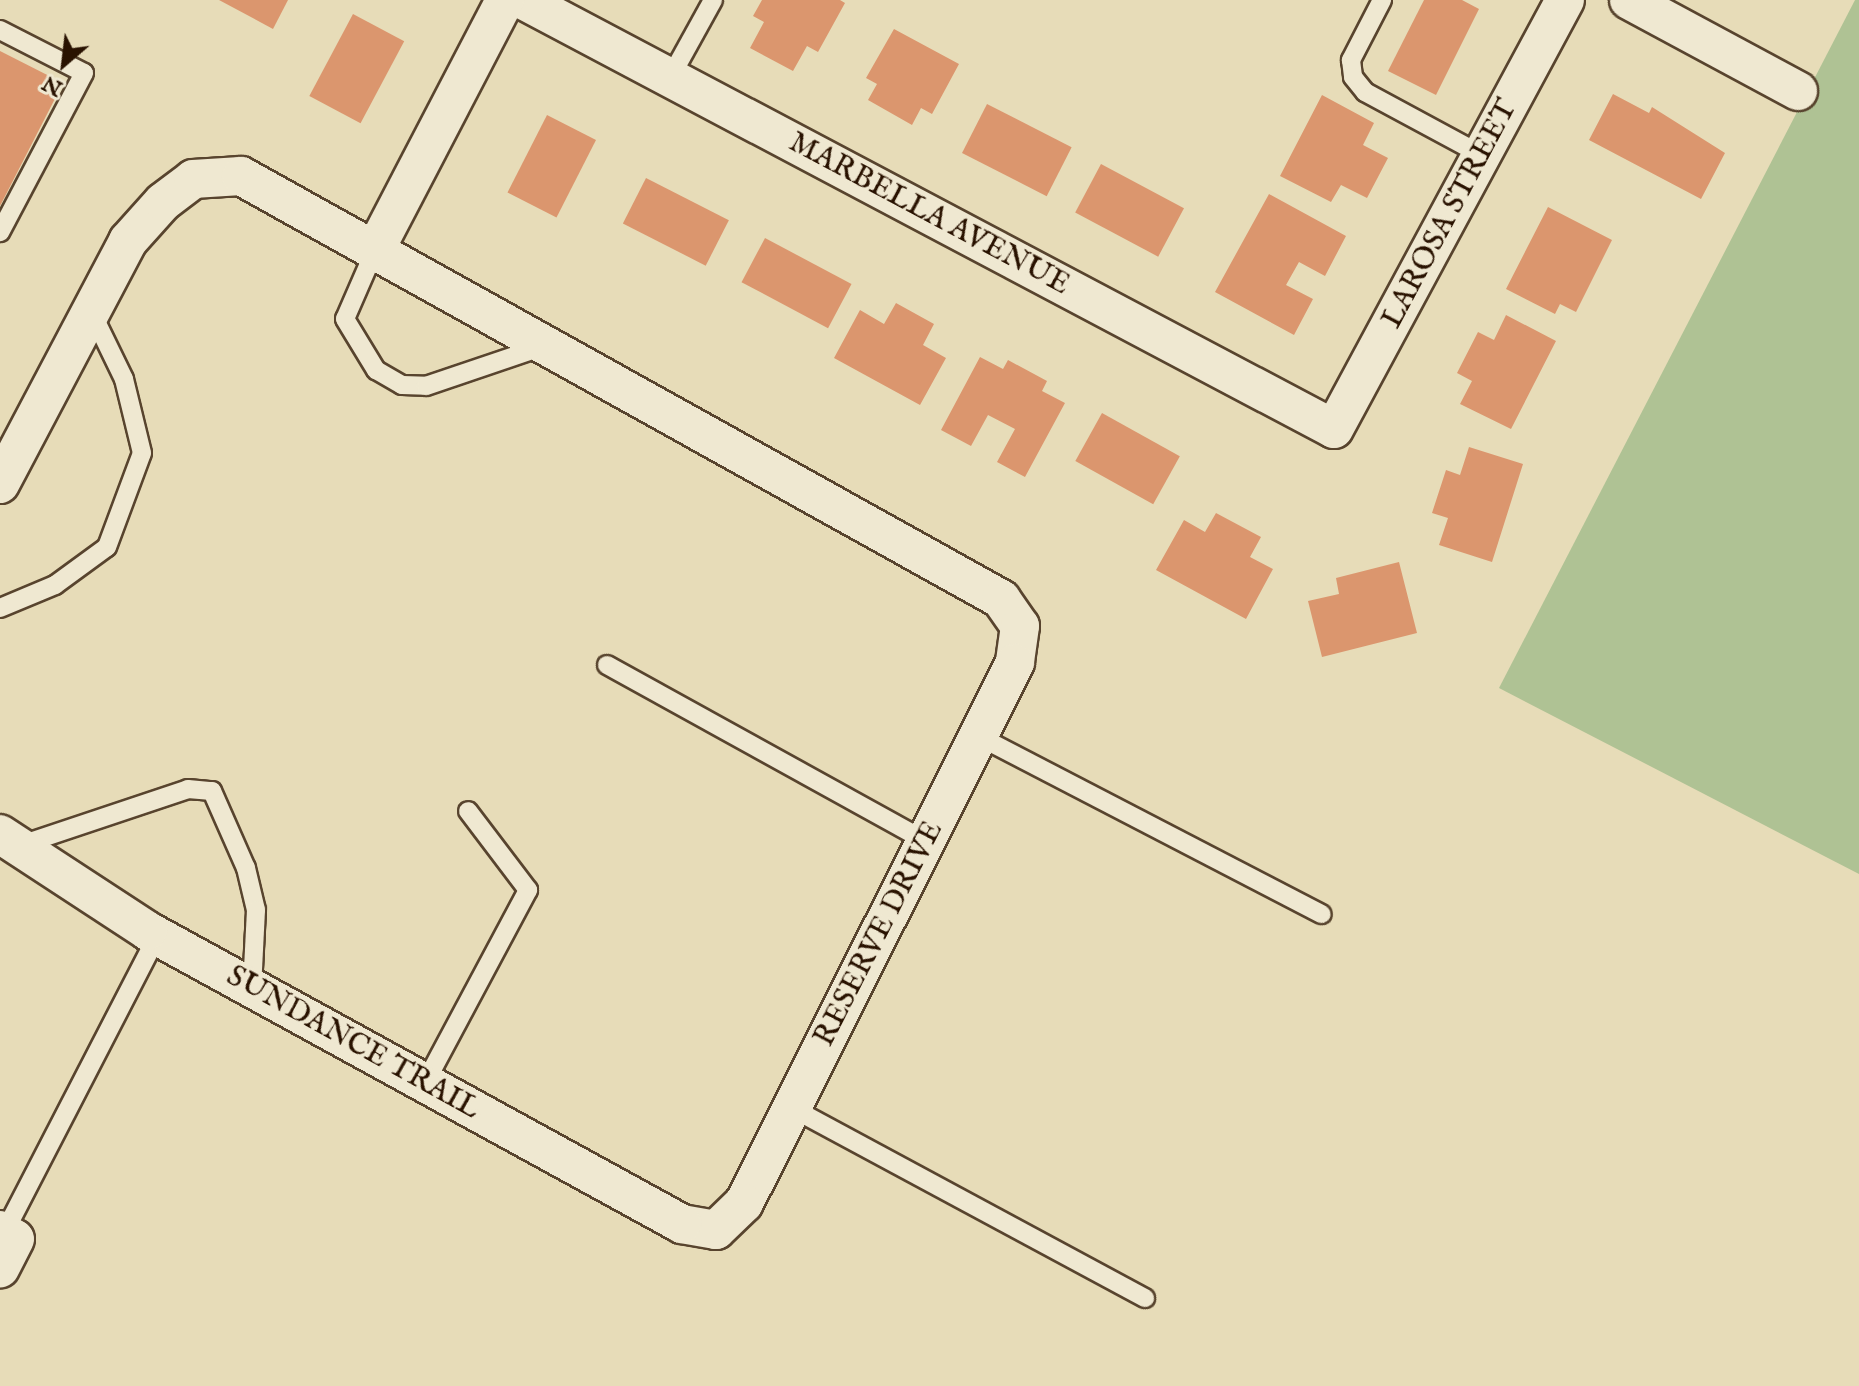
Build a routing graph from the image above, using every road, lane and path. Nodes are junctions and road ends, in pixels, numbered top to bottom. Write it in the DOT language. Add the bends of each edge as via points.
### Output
graph roads {
  1 [pos="505,0"];
  2 [pos="523,0"];
  3 [pos="713,0"];
  4 [pos="1382,0"];
  5 [pos="1565,0"];
  6 [pos="1629,0"];
  7 [pos="0,30"];
  8 [pos="670,78"];
  9 [pos="1798,91"];
  10 [pos="1482,155"];
  11 [pos="0,232"];
  12 [pos="375,250"];
  13 [pos="91,311"];
  14 [pos="547,345"];
  15 [pos="1334,429"];
  16 [pos="0,483"];
  17 [pos="0,608"];
  18 [pos="607,665"];
  19 [pos="978,736"];
  20 [pos="468,811"];
  21 [pos="9,840"];
  22 [pos="926,841"];
  23 [pos="1322,914"];
  24 [pos="157,936"];
  25 [pos="252,988"];
  26 [pos="425,1083"];
  27 [pos="792,1108"];
  28 [pos="716,1230"];
  29 [pos="5,1242"];
  30 [pos="1145,1298"];
  1 -- 12 [label="street"];
  2 -- 8 [label="street, MARBELLA AVENUE"];
  3 -- 8 [label="lane"];
  4 -- 10 [label="lane" via="1351,60 1353,77 1365,92"];
  5 -- 10 [label="street, LAROSA STREET"];
  6 -- 9 [label="street"];
  7 -- 11 [label="lane" via="84,73"];
  8 -- 15 [label="street, MARBELLA AVENUE"];
  10 -- 15 [label="street, LAROSA STREET"];
  12 -- 13 [label="street" via="241,176 193,179 163,202 128,241"];
  12 -- 14 [label="street"];
  12 -- 14 [label="lane" via="345,319 376,370 402,385 426,386"];
  13 -- 16 [label="street"];
  13 -- 17 [label="lane" via="124,379 142,453 107,547 55,585"];
  14 -- 19 [label="street, RESERVE DRIVE" via="1001,599 1020,626 1015,663"];
  18 -- 22 [label="lane"];
  19 -- 22 [label="street, RESERVE DRIVE"];
  19 -- 23 [label="lane"];
  20 -- 26 [label="lane" via="528,890"];
  21 -- 24 [label="street, SUNDANCE TRAIL"];
  21 -- 25 [label="lane" via="188,789 212,791 246,868 256,910"];
  22 -- 27 [label="street, RESERVE DRIVE"];
  24 -- 25 [label="street, SUNDANCE TRAIL"];
  24 -- 29 [label="lane"];
  25 -- 26 [label="street, SUNDANCE TRAIL"];
  26 -- 28 [label="street, SUNDANCE TRAIL" via="682,1224"];
  27 -- 28 [label="street, RESERVE DRIVE" via="744,1203"];
  27 -- 30 [label="lane"];
}
